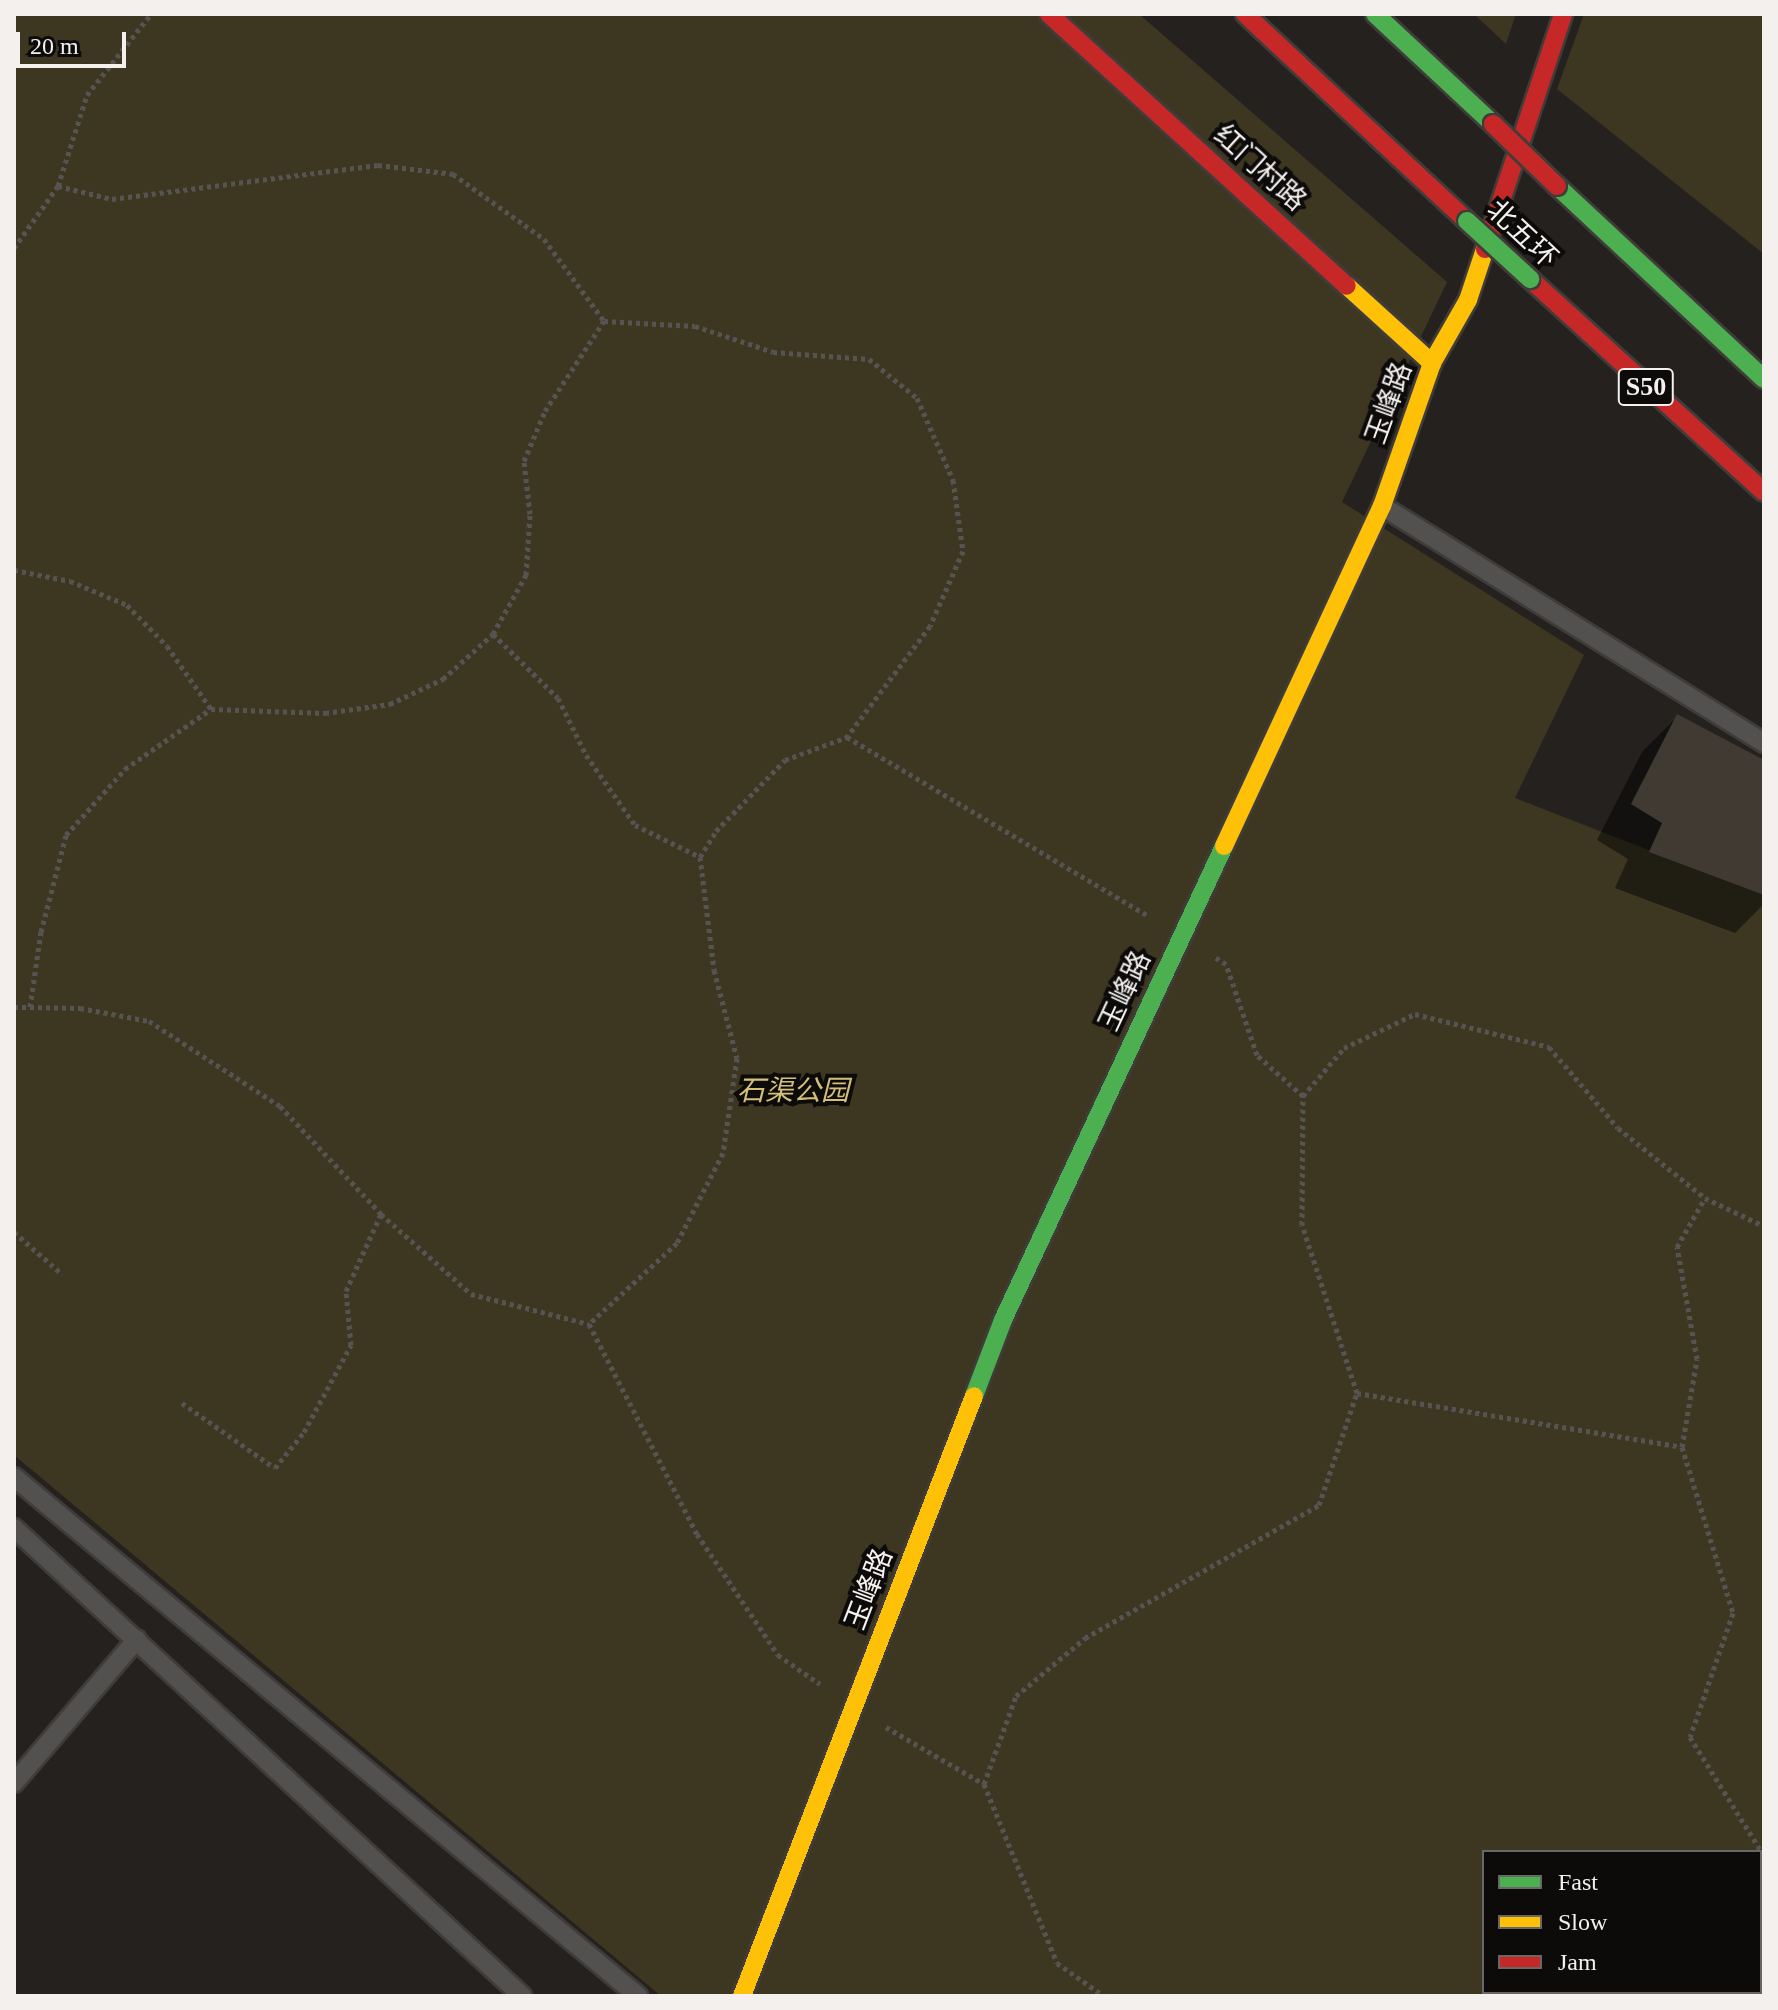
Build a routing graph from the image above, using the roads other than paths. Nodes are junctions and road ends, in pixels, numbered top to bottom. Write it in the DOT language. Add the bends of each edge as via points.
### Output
graph roads {
  1 [pos="1049,14"];
  2 [pos="1245,14"];
  3 [pos="1375,14"];
  4 [pos="1563,14"];
  5 [pos="1432,363"];
  6 [pos="1764,379"];
  7 [pos="1764,492"];
  8 [pos="1382,506"];
  9 [pos="1764,743"];
  10 [pos="14,1477"];
  11 [pos="14,1528"];
  12 [pos="137,1639"];
  13 [pos="14,1783"];
  14 [pos="617,1990"];
  15 [pos="522,1996"];
  16 [pos="638,1996"];
  17 [pos="742,1996"];
  1 -- 5 [label="main road, 红门村路"];
  2 -- 7 [label="main road, 北五环 / S50, bridge"];
  3 -- 6 [label="main road, bridge"];
  4 -- 5 [label="main road, 玉峰路" via="1468,300"];
  5 -- 8 [label="main road, 玉峰路"];
  8 -- 9 [label="lane"];
  8 -- 17 [label="main road, 玉峰路" via="1003,1320"];
  10 -- 14 [label="lane"];
  11 -- 12 [label="lane"];
  12 -- 13 [label="lane"];
  12 -- 15 [label="lane"];
  14 -- 16 [label="lane"];
}
